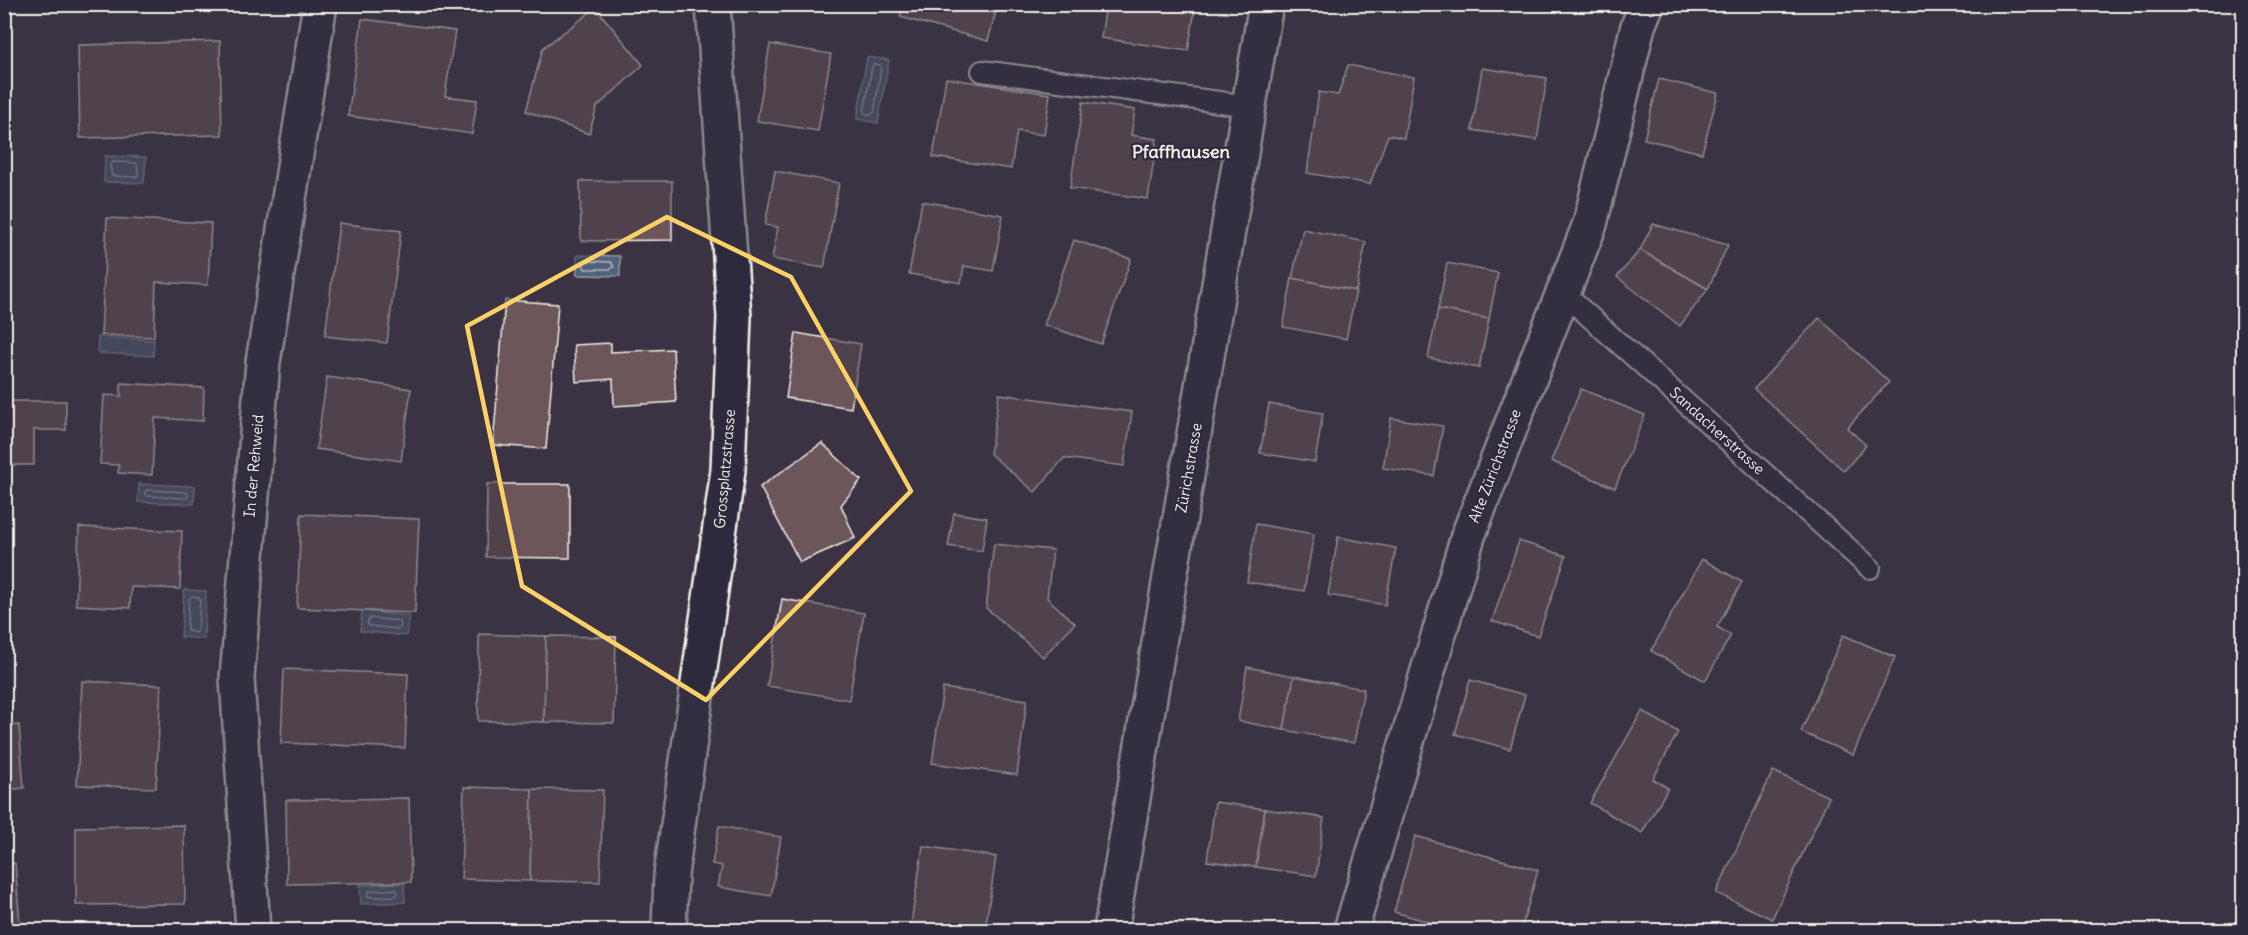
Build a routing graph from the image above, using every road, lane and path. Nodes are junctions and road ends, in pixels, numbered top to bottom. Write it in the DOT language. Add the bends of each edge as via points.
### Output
graph roads {
  1 [pos="320,4"];
  2 [pos="713,4"];
  3 [pos="1266,4"];
  4 [pos="1647,4"];
  5 [pos="982,71"];
  6 [pos="1250,106"];
  7 [pos="1563,293"];
  8 [pos="1870,568"];
  9 [pos="254,930"];
  10 [pos="669,930"];
  11 [pos="1111,930"];
  12 [pos="1351,930"];
  1 -- 9 [label="street, In der Rehweid" via="263,362 237,678"];
  2 -- 10 [label="street, Grossplatzstrasse" via="734,317 728,470 671,875"];
  3 -- 6 [label="street, Zürichstrasse"];
  4 -- 7 [label="street, Alte Zürichstrasse" via="1638,26 1590,224"];
  5 -- 6 [label="lane"];
  6 -- 11 [label="street, Zürichstrasse"];
  7 -- 8 [label="lane, Sandacherstrasse"];
  7 -- 12 [label="street, Alte Zürichstrasse" via="1468,536"];
}
